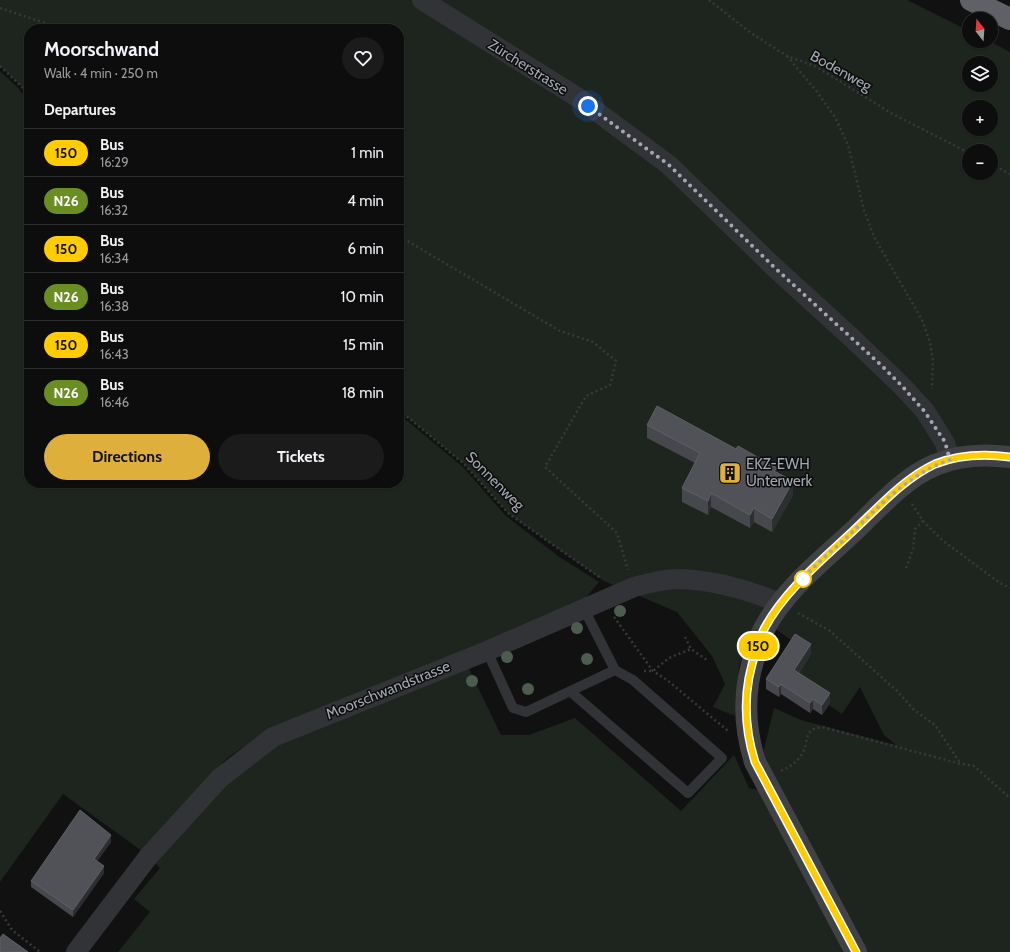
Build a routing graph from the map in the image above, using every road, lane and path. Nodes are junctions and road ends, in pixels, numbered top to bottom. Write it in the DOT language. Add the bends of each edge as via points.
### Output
graph roads {
  1 [pos="422,0"];
  2 [pos="709,0"];
  3 [pos="971,0"];
  4 [pos="0,8"];
  5 [pos="1010,19"];
  6 [pos="48,24"];
  7 [pos="787,56"];
  8 [pos="0,66"];
  9 [pos="24,90"];
  10 [pos="962,149"];
  11 [pos="998,168"];
  12 [pos="1010,174"];
  13 [pos="404,239"];
  14 [pos="932,396"];
  15 [pos="404,414"];
  16 [pos="1010,457"];
  17 [pos="950,460"];
  18 [pos="918,511"];
  19 [pos="923,521"];
  20 [pos="906,568"];
  21 [pos="634,587"];
  22 [pos="1010,588"];
  23 [pos="605,599"];
  24 [pos="780,603"];
  25 [pos="584,609"];
  26 [pos="685,637"];
  27 [pos="691,649"];
  28 [pos="487,651"];
  29 [pos="706,660"];
  30 [pos="615,670"];
  31 [pos="572,692"];
  32 [pos="831,729"];
  33 [pos="961,764"];
  34 [pos="1010,798"];
  35 [pos="0,912"];
  36 [pos="40,952"];
  37 [pos="76,952"];
  38 [pos="856,952"];
  1 -- 17 [label="street, Zürcherstrasse" via="577,97 669,165 902,386 925,412 945,442"];
  2 -- 7 [label="path, Bodenweg" via="751,33"];
  3 -- 5 [label="highway"];
  4 -- 6 [label="path"];
  7 -- 10 [label="path, Bodenweg" via="815,66 891,113"];
  7 -- 14 [label="path" via="835,116 848,145 864,210 874,237 922,320 930,342 933,361"];
  8 -- 9 [label="path"];
  11 -- 12 [label="path"];
  13 -- 21 [label="path" via="560,330 592,342 616,361 610,385 586,396 545,467 617,533"];
  15 -- 23 [label="path, Sonnenweg" via="464,464 509,514 604,581"];
  16 -- 17 [label="street" via="977,455"];
  17 -- 24 [label="street" via="936,464 900,487"];
  18 -- 19 [label="path"];
  19 -- 20 [label="path" via="915,529 913,549"];
  19 -- 22 [label="path" via="942,540"];
  21 -- 23 [label="street, Moorschwandstrasse"];
  21 -- 24 [label="street, Moorschwandstrasse" via="678,579 710,582 755,593"];
  23 -- 25 [label="street, Moorschwandstrasse"];
  23 -- 27 [label="path" via="608,608 653,671 669,658"];
  24 -- 33 [label="path" via="830,631 897,691 914,710 935,725"];
  24 -- 38 [label="street" via="764,630 747,686 746,716 750,747 763,779"];
  25 -- 28 [label="street, Moorschwandstrasse"];
  25 -- 30 [label="lane"];
  26 -- 27 [label="path"];
  27 -- 29 [label="path"];
  28 -- 31 [label="lane" via="513,708 526,712"];
  28 -- 37 [label="street, Moorschwandstrasse" via="273,737 220,778 148,857"];
  30 -- 31 [label="lane"];
  30 -- 31 [label="lane" via="633,680 722,758 688,793"];
  32 -- 33 [label="path"];
  33 -- 34 [label="path" via="974,766"];
  35 -- 36 [label="path" via="12,930"];
}
